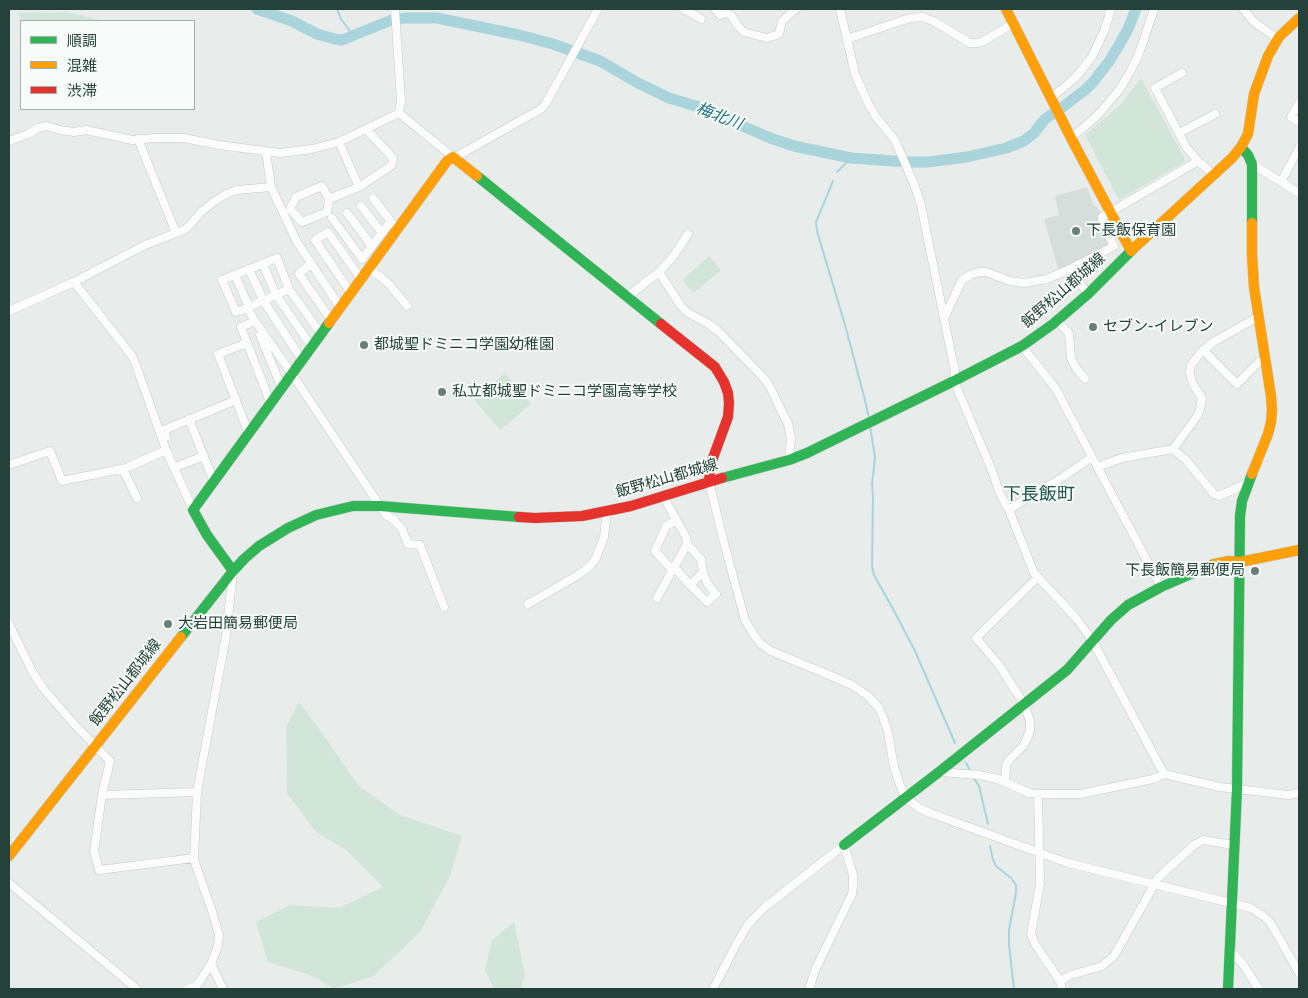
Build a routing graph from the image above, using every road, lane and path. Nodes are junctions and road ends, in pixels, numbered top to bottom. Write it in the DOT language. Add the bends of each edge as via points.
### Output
graph roads {
  1 [pos="395,9"];
  2 [pos="598,9"];
  3 [pos="684,9"];
  4 [pos="715,9"];
  5 [pos="796,9"];
  6 [pos="840,9"];
  7 [pos="1006,9"];
  8 [pos="1111,9"];
  9 [pos="1154,9"];
  10 [pos="1243,9"];
  11 [pos="1299,18"];
  12 [pos="701,19"];
  13 [pos="1014,23"];
  14 [pos="847,39"];
  15 [pos="1278,40"];
  16 [pos="1182,73"];
  17 [pos="1051,98"];
  18 [pos="1299,103"];
  19 [pos="398,113"];
  20 [pos="1215,114"];
  21 [pos="1299,122"];
  22 [pos="366,129"];
  23 [pos="1179,133"];
  24 [pos="1071,138"];
  25 [pos="138,139"];
  26 [pos="9,141"];
  27 [pos="340,142"];
  28 [pos="1241,147"];
  29 [pos="1299,148"];
  30 [pos="266,151"];
  31 [pos="452,157"];
  32 [pos="1198,161"];
  33 [pos="1252,164"];
  34 [pos="1214,175"];
  35 [pos="1281,182"];
  36 [pos="359,186"];
  37 [pos="271,187"];
  38 [pos="1299,193"];
  39 [pos="329,198"];
  40 [pos="373,198"];
  41 [pos="362,206"];
  42 [pos="1111,212"];
  43 [pos="347,213"];
  44 [pos="332,218"];
  45 [pos="394,225"];
  46 [pos="176,233"];
  47 [pos="382,233"];
  48 [pos="688,234"];
  49 [pos="372,246"];
  50 [pos="1131,251"];
  51 [pos="311,263"];
  52 [pos="263,264"];
  53 [pos="250,269"];
  54 [pos="368,269"];
  55 [pos="1070,269"];
  56 [pos="659,272"];
  57 [pos="299,274"];
  58 [pos="235,275"];
  59 [pos="361,279"];
  60 [pos="74,282"];
  61 [pos="289,287"];
  62 [pos="351,293"];
  63 [pos="1088,294"];
  64 [pos="276,295"];
  65 [pos="627,297"];
  66 [pos="263,300"];
  67 [pos="407,306"];
  68 [pos="248,307"];
  69 [pos="340,307"];
  70 [pos="9,311"];
  71 [pos="1258,317"];
  72 [pos="944,318"];
  73 [pos="331,320"];
  74 [pos="255,321"];
  75 [pos="1057,321"];
  76 [pos="321,334"];
  77 [pos="247,343"];
  78 [pos="1022,346"];
  79 [pos="312,347"];
  80 [pos="1202,350"];
  81 [pos="302,360"];
  82 [pos="1265,361"];
  83 [pos="292,374"];
  84 [pos="1085,378"];
  85 [pos="954,381"];
  86 [pos="282,388"];
  87 [pos="236,400"];
  88 [pos="270,404"];
  89 [pos="189,419"];
  90 [pos="249,434"];
  91 [pos="1173,449"];
  92 [pos="166,450"];
  93 [pos="204,456"];
  94 [pos="1092,457"];
  95 [pos="790,460"];
  96 [pos="9,465"];
  97 [pos="178,466"];
  98 [pos="1097,467"];
  99 [pos="123,469"];
  100 [pos="214,482"];
  101 [pos="709,482"];
  102 [pos="1248,483"];
  103 [pos="664,496"];
  104 [pos="192,497"];
  105 [pos="137,498"];
  106 [pos="380,506"];
  107 [pos="193,510"];
  108 [pos="1009,510"];
  109 [pos="606,511"];
  110 [pos="676,520"];
  111 [pos="687,544"];
  112 [pos="1299,550"];
  113 [pos="1240,562"];
  114 [pos="673,569"];
  115 [pos="233,571"];
  116 [pos="703,572"];
  117 [pos="1038,576"];
  118 [pos="690,585"];
  119 [pos="1161,587"];
  120 [pos="657,598"];
  121 [pos="528,604"];
  122 [pos="444,607"];
  123 [pos="9,624"];
  124 [pos="1092,640"];
  125 [pos="1024,704"];
  126 [pos="95,747"];
  127 [pos="939,772"];
  128 [pos="1164,774"];
  129 [pos="1005,782"];
  130 [pos="1237,788"];
  131 [pos="197,792"];
  132 [pos="1038,794"];
  133 [pos="1299,794"];
  134 [pos="102,795"];
  135 [pos="905,797"];
  136 [pos="844,845"];
  137 [pos="1234,845"];
  138 [pos="1040,853"];
  139 [pos="9,856"];
  140 [pos="194,858"];
  141 [pos="9,883"];
  142 [pos="1154,884"];
  143 [pos="1231,902"];
  144 [pos="1230,950"];
  145 [pos="211,964"];
  146 [pos="1299,973"];
  147 [pos="1061,985"];
  148 [pos="136,989"];
  149 [pos="188,989"];
  150 [pos="223,989"];
  151 [pos="713,989"];
  152 [pos="809,989"];
  153 [pos="1228,989"];
  154 [pos="1259,989"];
  1 -- 19 [label="street" via="401,101"];
  2 -- 31 [label="street" via="542,109"];
  3 -- 12 [label="street"];
  4 -- 5 [label="street" via="720,15 732,15 744,32 767,38 779,34 782,21"];
  6 -- 14 [label="street"];
  7 -- 13 [label="street"];
  8 -- 17 [label="street" via="1092,57 1076,77"];
  9 -- 24 [label="street" via="1139,53 1120,90 1098,116"];
  10 -- 15 [label="street"];
  11 -- 15 [label="street, 飯野松山都城線"];
  13 -- 14 [label="street" via="976,43 970,43 922,17"];
  13 -- 17 [label="street"];
  14 -- 72 [label="street" via="855,74 876,117 895,140 921,205"];
  15 -- 28 [label="street, 飯野松山都城線" via="1260,73 1248,134"];
  16 -- 23 [label="street" via="1155,88"];
  17 -- 24 [label="street"];
  18 -- 21 [label="street" via="1291,117"];
  19 -- 22 [label="street"];
  19 -- 31 [label="street"];
  20 -- 23 [label="street"];
  22 -- 27 [label="street"];
  22 -- 36 [label="street" via="393,158 392,165"];
  23 -- 32 [label="street"];
  24 -- 42 [label="street"];
  25 -- 26 [label="street" via="47,126"];
  25 -- 30 [label="street" via="184,138"];
  25 -- 46 [label="street"];
  27 -- 30 [label="street" via="300,151"];
  27 -- 36 [label="street"];
  28 -- 33 [label="street"];
  28 -- 34 [label="street, 飯野松山都城線"];
  29 -- 35 [label="street"];
  30 -- 37 [label="street"];
  31 -- 45 [label="street"];
  31 -- 65 [label="street"];
  32 -- 34 [label="street"];
  32 -- 42 [label="street"];
  33 -- 35 [label="street"];
  33 -- 71 [label="street" via="1252,255"];
  34 -- 50 [label="street, 飯野松山都城線"];
  35 -- 38 [label="street"];
  36 -- 39 [label="street"];
  37 -- 46 [label="street" via="226,194 201,212 184,230"];
  37 -- 51 [label="street" via="297,242"];
  39 -- 39 [label="street" via="327,212 302,222 290,209 296,197 322,186"];
  40 -- 45 [label="street"];
  41 -- 47 [label="street"];
  42 -- 50 [label="street"];
  42 -- 55 [label="street" via="1102,217 1102,222 1114,246"];
  43 -- 49 [label="street"];
  44 -- 49 [label="street" via="362,259"];
  45 -- 47 [label="street"];
  45 -- 54 [label="street"];
  46 -- 60 [label="street" via="144,245"];
  47 -- 49 [label="street"];
  48 -- 56 [label="street"];
  50 -- 63 [label="street, 飯野松山都城線"];
  51 -- 57 [label="street"];
  51 -- 69 [label="street"];
  52 -- 53 [label="street"];
  52 -- 61 [label="street" via="277,258"];
  52 -- 64 [label="street"];
  53 -- 58 [label="street"];
  53 -- 66 [label="street"];
  54 -- 59 [label="street"];
  54 -- 67 [label="street" via="390,284"];
  55 -- 63 [label="street"];
  55 -- 72 [label="street" via="1047,279 1024,283 1010,282 986,272 970,275 962,280"];
  56 -- 65 [label="street"];
  56 -- 95 [label="street" via="681,306 718,331 769,385 788,424"];
  57 -- 61 [label="street"];
  57 -- 73 [label="street"];
  58 -- 68 [label="street"];
  58 -- 68 [label="street" via="222,280 236,312"];
  59 -- 62 [label="street"];
  59 -- 62 [label="street" via="328,232 315,240"];
  60 -- 70 [label="street"];
  60 -- 92 [label="street" via="132,356"];
  61 -- 64 [label="street"];
  61 -- 76 [label="street"];
  62 -- 69 [label="street"];
  63 -- 75 [label="street, 飯野松山都城線"];
  64 -- 66 [label="street"];
  64 -- 79 [label="street"];
  65 -- 101 [label="street" via="709,362 724,382 728,393 728,417 710,466"];
  66 -- 68 [label="street"];
  66 -- 81 [label="street"];
  68 -- 74 [label="street"];
  69 -- 73 [label="street"];
  71 -- 80 [label="street"];
  71 -- 82 [label="street"];
  72 -- 85 [label="street"];
  73 -- 76 [label="street"];
  74 -- 77 [label="street" via="241,327"];
  74 -- 83 [label="street"];
  74 -- 86 [label="street"];
  75 -- 78 [label="street, 飯野松山都城線"];
  75 -- 84 [label="street" via="1069,334 1071,358"];
  76 -- 79 [label="street"];
  77 -- 87 [label="street" via="218,354"];
  77 -- 88 [label="street"];
  78 -- 85 [label="street, 飯野松山都城線"];
  78 -- 94 [label="street" via="1056,389"];
  79 -- 81 [label="street"];
  80 -- 82 [label="street" via="1237,384 1259,362"];
  80 -- 91 [label="street" via="1190,372 1202,398 1200,409"];
  81 -- 83 [label="street"];
  82 -- 102 [label="street" via="1271,396 1271,422"];
  83 -- 86 [label="street"];
  83 -- 106 [label="street"];
  85 -- 95 [label="street, 飯野松山都城線"];
  85 -- 108 [label="street"];
  86 -- 88 [label="street"];
  87 -- 89 [label="street"];
  87 -- 90 [label="street"];
  88 -- 90 [label="street"];
  89 -- 93 [label="street"];
  89 -- 97 [label="street" via="164,430"];
  90 -- 100 [label="street"];
  91 -- 98 [label="street" via="1122,458"];
  91 -- 102 [label="street" via="1214,494 1219,496"];
  92 -- 99 [label="street"];
  92 -- 107 [label="street"];
  93 -- 97 [label="street"];
  93 -- 100 [label="street"];
  94 -- 98 [label="street"];
  94 -- 108 [label="street"];
  95 -- 101 [label="street, 飯野松山都城線"];
  96 -- 99 [label="street" via="50,451 62,482"];
  97 -- 104 [label="street"];
  98 -- 119 [label="street"];
  99 -- 105 [label="street"];
  100 -- 107 [label="street"];
  101 -- 103 [label="street, 飯野松山都城線"];
  101 -- 135 [label="street" via="745,620 754,635 771,651 852,685 868,696 883,717 894,767"];
  102 -- 113 [label="street" via="1240,516"];
  103 -- 109 [label="street, 飯野松山都城線"];
  103 -- 110 [label="street"];
  106 -- 109 [label="street, 飯野松山都城線" via="535,518 582,516"];
  106 -- 115 [label="street, 飯野松山都城線" via="337,509 302,521 259,546"];
  106 -- 122 [label="street" via="402,529 408,544 420,545"];
  107 -- 115 [label="street" via="206,535"];
  108 -- 117 [label="street"];
  109 -- 121 [label="street" via="604,537 590,566"];
  110 -- 111 [label="street"];
  110 -- 114 [label="street" via="666,526 655,551"];
  111 -- 114 [label="street"];
  111 -- 116 [label="street" via="701,558"];
  112 -- 113 [label="street"];
  113 -- 119 [label="street" via="1216,563"];
  113 -- 130 [label="street"];
  114 -- 118 [label="street"];
  114 -- 120 [label="street"];
  115 -- 126 [label="street, 飯野松山都城線"];
  115 -- 131 [label="street" via="226,636"];
  116 -- 118 [label="street"];
  116 -- 118 [label="street" via="716,594 706,602"];
  117 -- 124 [label="street"];
  117 -- 125 [label="street" via="976,638 999,665"];
  119 -- 124 [label="street" via="1119,612"];
  123 -- 126 [label="street" via="43,688"];
  124 -- 125 [label="street" via="1067,670"];
  124 -- 128 [label="street"];
  125 -- 127 [label="street"];
  125 -- 129 [label="street" via="1030,731 1024,745 1006,766"];
  126 -- 134 [label="street" via="110,761"];
  126 -- 139 [label="street, 飯野松山都城線"];
  127 -- 129 [label="street" via="979,775"];
  127 -- 135 [label="street"];
  128 -- 130 [label="street"];
  128 -- 132 [label="street" via="1080,794"];
  129 -- 132 [label="street"];
  130 -- 133 [label="street"];
  130 -- 137 [label="street"];
  131 -- 134 [label="street"];
  131 -- 140 [label="street"];
  132 -- 138 [label="street"];
  134 -- 140 [label="street" via="94,851 99,870"];
  135 -- 136 [label="street"];
  135 -- 138 [label="street" via="930,813"];
  136 -- 151 [label="street" via="754,918 737,942"];
  136 -- 152 [label="street" via="852,875 852,894"];
  137 -- 142 [label="street" via="1204,840 1194,845"];
  137 -- 143 [label="street"];
  138 -- 142 [label="street"];
  138 -- 147 [label="street" via="1040,884 1031,934"];
  140 -- 145 [label="street" via="219,935"];
  141 -- 148 [label="street"];
  142 -- 143 [label="street"];
  142 -- 147 [label="street" via="1114,956 1102,966 1071,975"];
  143 -- 144 [label="street"];
  143 -- 146 [label="street" via="1251,908 1270,922"];
  144 -- 153 [label="street"];
  144 -- 154 [label="street"];
  145 -- 149 [label="street" via="197,984"];
  145 -- 150 [label="street"];
}
